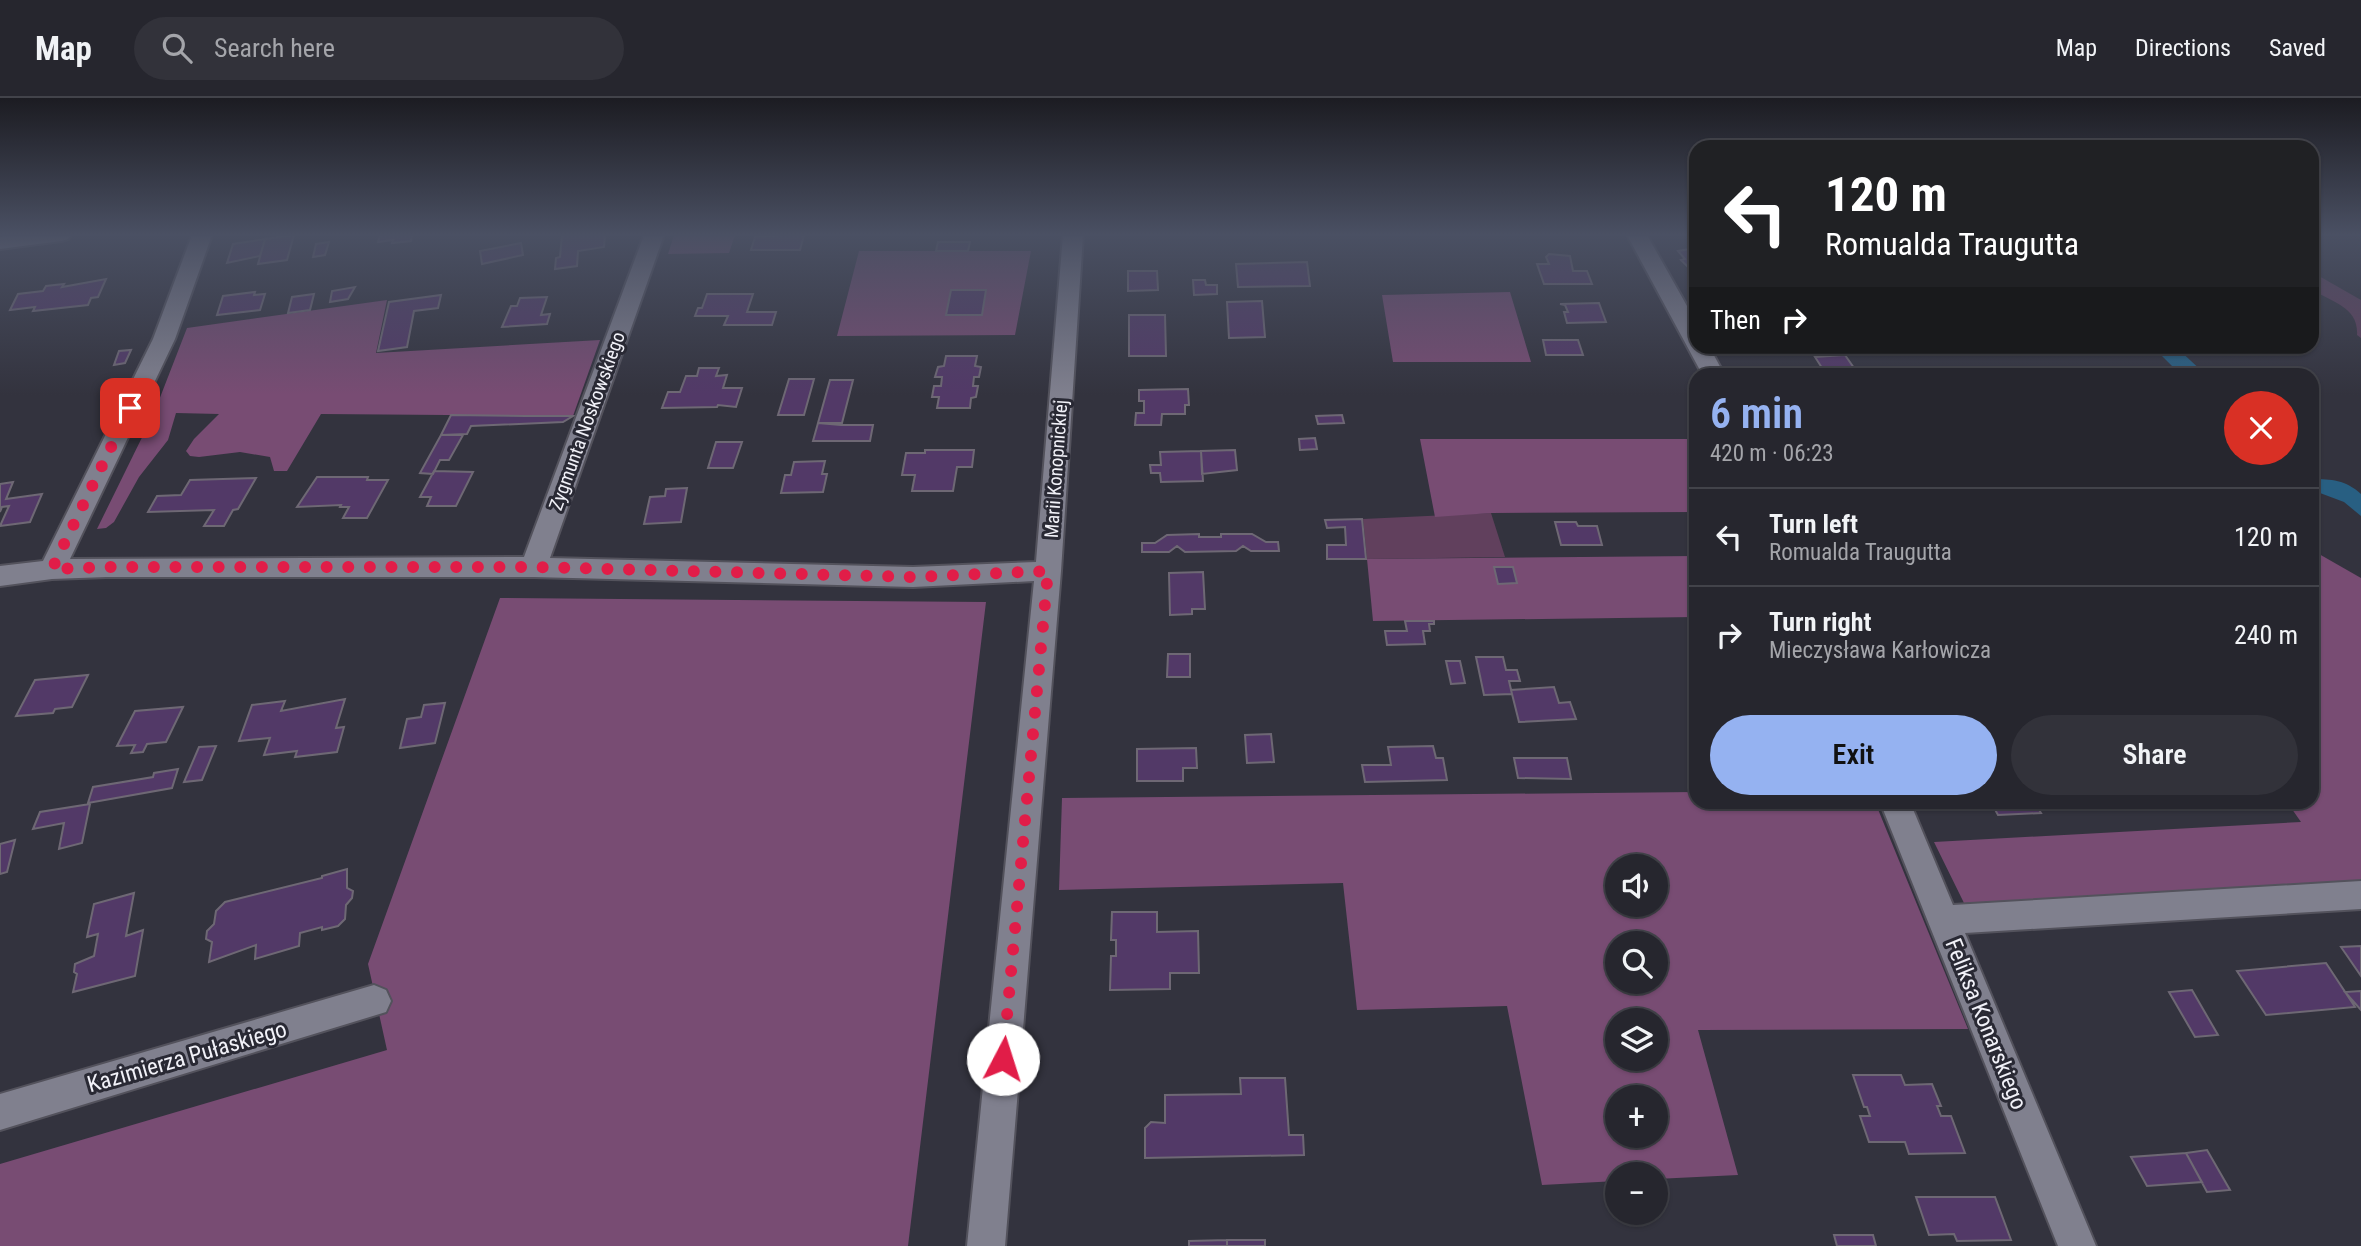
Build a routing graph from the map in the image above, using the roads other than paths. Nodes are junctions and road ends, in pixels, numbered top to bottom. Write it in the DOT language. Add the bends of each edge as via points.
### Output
graph roads {
  1 [pos="182,289"];
  2 [pos="635,289"];
  3 [pos="1069,289"];
  4 [pos="1666,289"];
  5 [pos="1689,330"];
  6 [pos="534,567"];
  7 [pos="52,569"];
  8 [pos="1048,571"];
  9 [pos="0,576"];
  10 [pos="1898,809"];
  11 [pos="2361,895"];
  12 [pos="1944,920"];
  13 [pos="374,1001"];
  14 [pos="0,1112"];
  15 [pos="986,1246"];
  16 [pos="2077,1246"];
  1 -- 7 [label="street" via="164,339"];
  2 -- 6 [label="street, Zygmunta Noskowskiego"];
  3 -- 8 [label="street, Marii Konopnickiej"];
  4 -- 5 [label="street"];
  6 -- 7 [label="street"];
  6 -- 8 [label="street" via="913,577"];
  7 -- 9 [label="street"];
  8 -- 15 [label="street, Marii Konopnickiej"];
  10 -- 12 [label="street, Feliksa Konarskiego"];
  11 -- 12 [label="street"];
  12 -- 16 [label="street, Feliksa Konarskiego"];
  13 -- 14 [label="street, Kazimierza Pułaskiego"];
}
